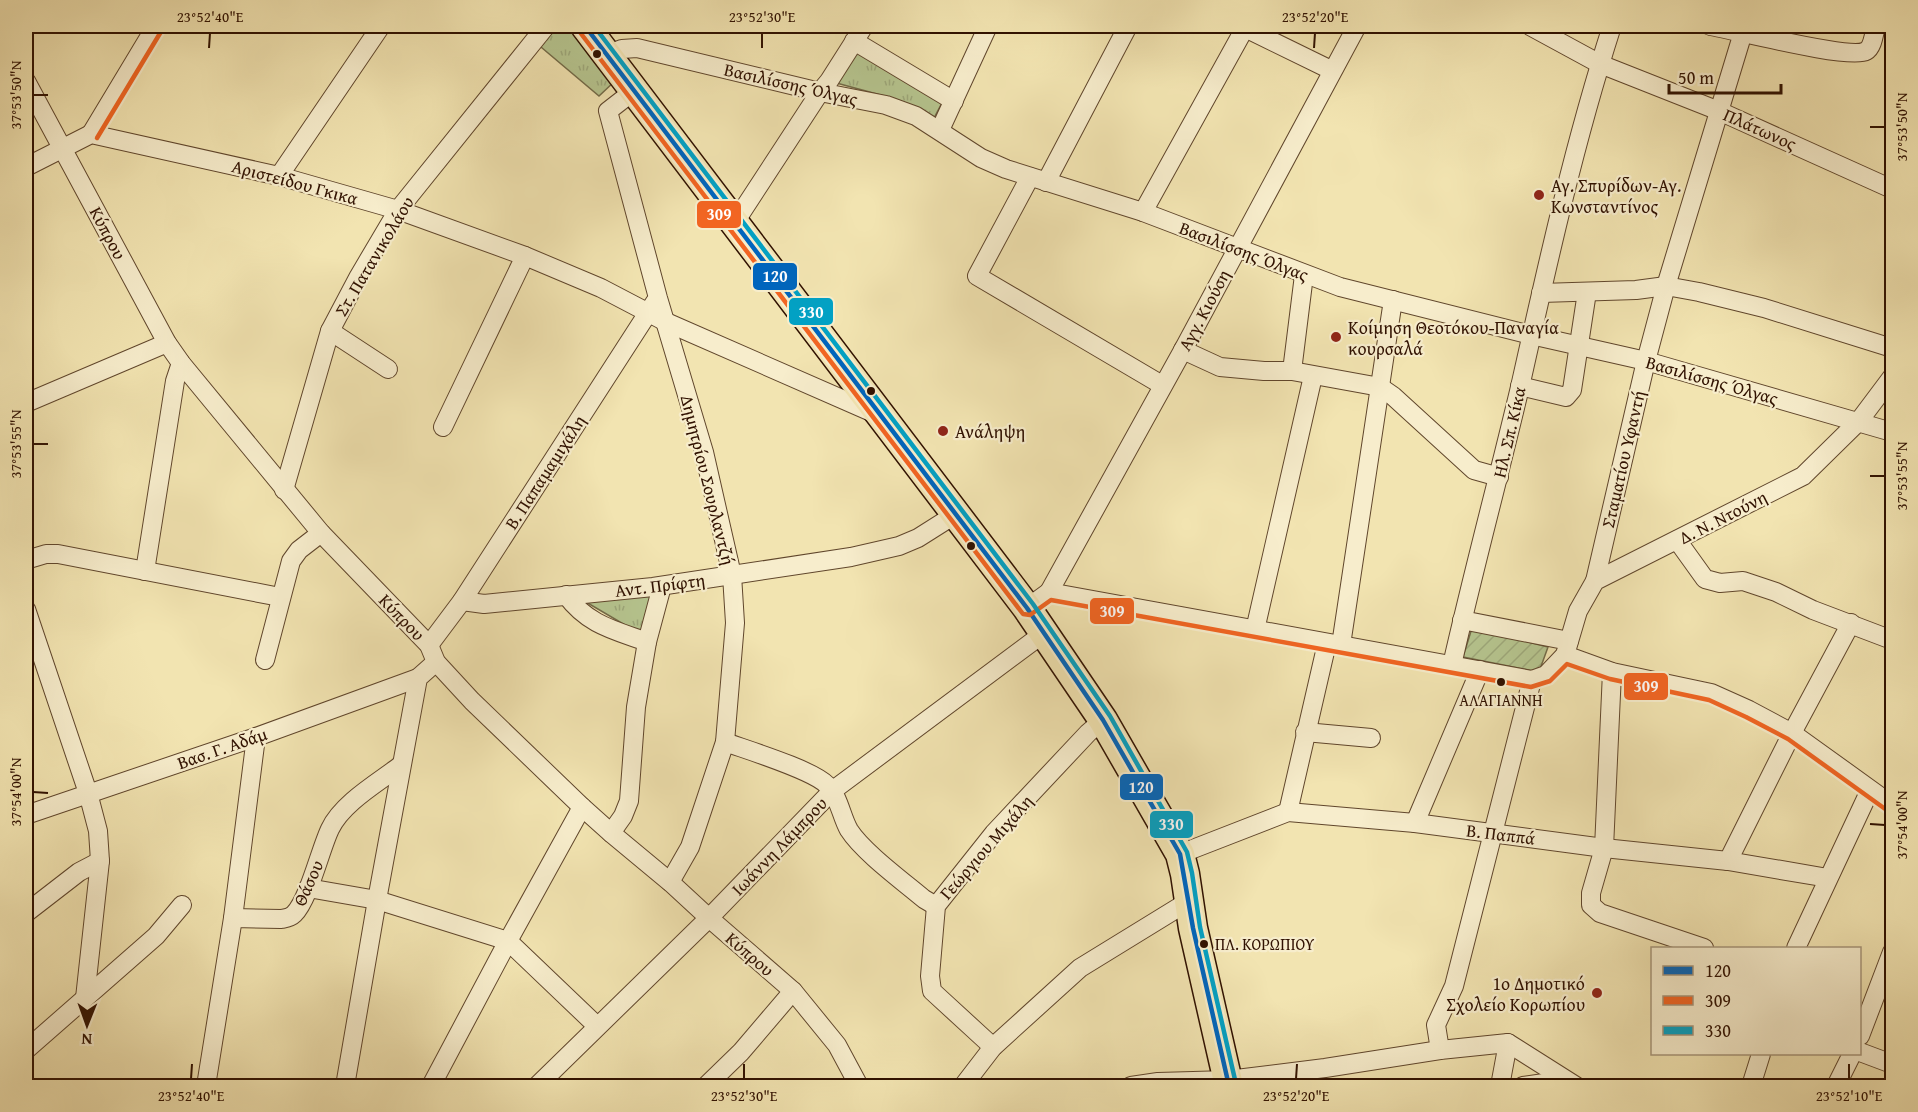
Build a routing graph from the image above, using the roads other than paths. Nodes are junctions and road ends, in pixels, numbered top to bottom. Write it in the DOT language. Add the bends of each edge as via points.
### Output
graph roads {
  1 [pos="156,26"];
  2 [pos="381,26"];
  3 [pos="546,26"];
  4 [pos="587,26"];
  5 [pos="988,26"];
  6 [pos="1128,26"];
  7 [pos="1244,26"];
  8 [pos="1356,26"];
  9 [pos="1530,26"];
  10 [pos="1612,26"];
  11 [pos="1710,26"];
  12 [pos="1876,26"];
  13 [pos="1744,29"];
  14 [pos="859,33"];
  15 [pos="608,54"];
  16 [pos="1600,64"];
  17 [pos="1331,70"];
  18 [pos="26,81"];
  19 [pos="635,90"];
  20 [pos="820,92"];
  21 [pos="954,101"];
  22 [pos="1719,111"];
  23 [pos="940,130"];
  24 [pos="91,134"];
  25 [pos="62,149"];
  26 [pos="26,167"];
  27 [pos="279,176"];
  28 [pos="1038,179"];
  29 [pos="1893,189"];
  30 [pos="398,210"];
  31 [pos="1143,212"];
  32 [pos="736,224"];
  33 [pos="1238,248"];
  34 [pos="525,256"];
  35 [pos="1304,275"];
  36 [pos="1666,286"];
  37 [pos="1587,292"];
  38 [pos="1541,293"];
  39 [pos="1394,300"];
  40 [pos="653,304"];
  41 [pos="666,322"];
  42 [pos="330,331"];
  43 [pos="1531,335"];
  44 [pos="167,343"];
  45 [pos="1578,346"];
  46 [pos="1893,348"];
  47 [pos="1183,350"];
  48 [pos="1646,361"];
  49 [pos="181,363"];
  50 [pos="388,369"];
  51 [pos="1292,371"];
  52 [pos="1313,376"];
  53 [pos="1893,377"];
  54 [pos="1162,385"];
  55 [pos="1520,386"];
  56 [pos="1380,387"];
  57 [pos="26,403"];
  58 [pos="883,418"];
  59 [pos="1859,421"];
  60 [pos="443,428"];
  61 [pos="1893,432"];
  62 [pos="1499,477"];
  63 [pos="284,490"];
  64 [pos="956,514"];
  65 [pos="321,533"];
  66 [pos="1677,540"];
  67 [pos="26,560"];
  68 [pos="145,571"];
  69 [pos="732,575"];
  70 [pos="1595,581"];
  71 [pos="662,586"];
  72 [pos="566,595"];
  73 [pos="280,597"];
  74 [pos="1038,600"];
  75 [pos="462,601"];
  76 [pos="26,609"];
  77 [pos="1462,620"];
  78 [pos="1851,623"];
  79 [pos="1255,630"];
  80 [pos="1044,633"];
  81 [pos="1893,640"];
  82 [pos="647,642"];
  83 [pos="1334,644"];
  84 [pos="1567,648"];
  85 [pos="433,653"];
  86 [pos="265,660"];
  87 [pos="1452,665"];
  88 [pos="1479,670"];
  89 [pos="1612,672"];
  90 [pos="418,678"];
  91 [pos="1532,680"];
  92 [pos="1103,720"];
  93 [pos="1305,732"];
  94 [pos="1792,733"];
  95 [pos="256,737"];
  96 [pos="1371,738"];
  97 [pos="725,742"];
  98 [pos="401,765"];
  99 [pos="1870,790"];
  100 [pos="832,791"];
  101 [pos="88,793"];
  102 [pos="1893,805"];
  103 [pos="582,807"];
  104 [pos="1288,812"];
  105 [pos="26,815"];
  106 [pos="1415,824"];
  107 [pos="1493,832"];
  108 [pos="611,833"];
  109 [pos="1604,848"];
  110 [pos="1180,854"];
  111 [pos="100,861"];
  112 [pos="1728,861"];
  113 [pos="1828,878"];
  114 [pos="670,882"];
  115 [pos="308,888"];
  116 [pos="376,900"];
  117 [pos="1189,901"];
  118 [pos="182,905"];
  119 [pos="936,906"];
  120 [pos="26,913"];
  121 [pos="232,918"];
  122 [pos="709,918"];
  123 [pos="508,941"];
  124 [pos="1701,947"];
  125 [pos="1796,947"];
  126 [pos="1891,962"];
  127 [pos="793,991"];
  128 [pos="85,998"];
  129 [pos="597,1026"];
  130 [pos="1861,1034"];
  131 [pos="1508,1044"];
  132 [pos="993,1047"];
  133 [pos="26,1050"];
  134 [pos="1440,1050"];
  135 [pos="1861,1052"];
  136 [pos="1760,1055"];
  137 [pos="1851,1055"];
  138 [pos="1893,1064"];
  139 [pos="852,1082"];
  140 [pos="1229,1083"];
  141 [pos="1570,1083"];
  142 [pos="206,1086"];
  143 [pos="345,1086"];
  144 [pos="431,1086"];
  145 [pos="537,1086"];
  146 [pos="706,1086"];
  147 [pos="963,1086"];
  148 [pos="1131,1086"];
  149 [pos="1500,1086"];
  150 [pos="1523,1086"];
  151 [pos="1751,1086"];
  152 [pos="1836,1086"];
  1 -- 24 [label="street"];
  2 -- 27 [label="street"];
  3 -- 30 [label="street, Στ. Πατανικολάου"];
  4 -- 15 [label="main road"];
  5 -- 21 [label="street"];
  6 -- 28 [label="street"];
  7 -- 17 [label="street"];
  7 -- 31 [label="street"];
  8 -- 17 [label="street, Αγγ. Κιούση"];
  9 -- 16 [label="street, Πλάτωνος"];
  10 -- 16 [label="street, Ηλ. Σπ. Κίκα"];
  11 -- 13 [label="street"];
  12 -- 13 [label="street" via="1869,48 1853,53 1802,45"];
  13 -- 22 [label="street, Σταματίου Υφαντή"];
  14 -- 20 [label="street"];
  14 -- 21 [label="street"];
  15 -- 19 [label="main road"];
  15 -- 20 [label="street, Βασιλίσσης Όλγας" via="622,48 637,48"];
  16 -- 22 [label="street, Πλάτωνος"];
  16 -- 38 [label="street, Ηλ. Σπ. Κίκα"];
  17 -- 33 [label="street, Αγγ. Κιούση"];
  18 -- 25 [label="street, Κύπρου"];
  19 -- 32 [label="main road"];
  19 -- 40 [label="street" via="609,111"];
  20 -- 23 [label="street, Βασιλίσσης Όλγας" via="886,105"];
  20 -- 32 [label="street"];
  21 -- 23 [label="street"];
  22 -- 29 [label="street, Πλάτωνος"];
  22 -- 36 [label="street, Σταματίου Υφαντή"];
  23 -- 28 [label="street, Βασιλίσσης Όλγας" via="981,158"];
  24 -- 25 [label="street"];
  24 -- 27 [label="street, Αριστείδου Γκικα"];
  25 -- 26 [label="street"];
  25 -- 44 [label="street, Κύπρου"];
  27 -- 30 [label="street, Αριστείδου Γκικα"];
  28 -- 31 [label="street, Βασιλίσσης Όλγας"];
  28 -- 54 [label="street" via="977,276"];
  30 -- 34 [label="street, Αριστείδου Γκικα"];
  30 -- 42 [label="street, Στ. Πατανικολάου"];
  31 -- 33 [label="street, Βασιλίσσης Όλγας"];
  32 -- 58 [label="main road"];
  33 -- 35 [label="street, Βασιλίσσης Όλγας"];
  33 -- 47 [label="street, Αγγ. Κιούση"];
  34 -- 40 [label="street, Αριστείδου Γκικα" via="601,288"];
  34 -- 60 [label="street"];
  35 -- 39 [label="street, Βασιλίσσης Όλγας"];
  35 -- 51 [label="street"];
  36 -- 37 [label="street"];
  36 -- 46 [label="street" via="1764,308"];
  36 -- 48 [label="street, Σταματίου Υφαντή"];
  37 -- 38 [label="street"];
  37 -- 45 [label="street"];
  38 -- 43 [label="street, Ηλ. Σπ. Κίκα"];
  39 -- 43 [label="street, Βασιλίσσης Όλγας"];
  39 -- 56 [label="street"];
  40 -- 41 [label="street, Αριστείδου Γκικα"];
  40 -- 75 [label="street, Β. Παπαμαμιχάλη"];
  41 -- 58 [label="street, Αριστείδου Γκικα"];
  41 -- 69 [label="street, Δημητρίου Σουρλαντζή" via="704,452"];
  42 -- 50 [label="street"];
  42 -- 63 [label="street, Στ. Πατανικολάου"];
  43 -- 45 [label="street, Βασιλίσσης Όλγας"];
  43 -- 55 [label="street, Ηλ. Σπ. Κίκα"];
  44 -- 49 [label="street, Κύπρου"];
  44 -- 57 [label="street"];
  45 -- 48 [label="street, Βασιλίσσης Όλγας"];
  45 -- 55 [label="street" via="1572,390 1566,397"];
  47 -- 51 [label="street" via="1220,367"];
  47 -- 54 [label="street, Αγγ. Κιούση"];
  48 -- 59 [label="street, Βασιλίσσης Όλγας"];
  48 -- 70 [label="street, Σταματίου Υφαντή"];
  49 -- 63 [label="street, Κύπρου"];
  49 -- 68 [label="street"];
  51 -- 52 [label="street"];
  52 -- 56 [label="street"];
  52 -- 79 [label="street"];
  53 -- 59 [label="street, Δ. Ν. Ντούνη"];
  54 -- 74 [label="street, Αγγ. Κιούση"];
  55 -- 62 [label="street, Ηλ. Σπ. Κίκα"];
  56 -- 62 [label="street" via="1474,470"];
  56 -- 83 [label="street"];
  58 -- 64 [label="main road"];
  59 -- 61 [label="street, Βασιλίσσης Όλγας"];
  59 -- 66 [label="street, Δ. Ν. Ντούνη" via="1803,476"];
  62 -- 77 [label="street, Ηλ. Σπ. Κίκα"];
  63 -- 65 [label="street, Κύπρου"];
  64 -- 69 [label="street, Αντ. Πρίφτη" via="899,546"];
  64 -- 74 [label="main road"];
  65 -- 73 [label="street" via="291,561"];
  65 -- 85 [label="street, Κύπρου"];
  66 -- 70 [label="street, Δ. Ν. Ντούνη"];
  66 -- 78 [label="street" via="1705,579 1720,583 1743,581"];
  67 -- 68 [label="street" via="58,554"];
  68 -- 73 [label="street"];
  69 -- 71 [label="street, Αντ. Πρίφτη"];
  69 -- 97 [label="street, Δημητρίου Σουρλαντζή" via="735,623"];
  70 -- 84 [label="street" via="1578,611"];
  71 -- 72 [label="street, Αντ. Πρίφτη"];
  71 -- 82 [label="street"];
  72 -- 75 [label="street, Αντ. Πρίφτη" via="484,604"];
  72 -- 82 [label="street" via="587,618"];
  73 -- 86 [label="street"];
  74 -- 79 [label="street"];
  74 -- 80 [label="main road"];
  75 -- 85 [label="street, Β. Παπαμαμιχάλη"];
  76 -- 101 [label="street"];
  77 -- 84 [label="street"];
  77 -- 87 [label="street, Ηλ. Σπ. Κίκα"];
  78 -- 81 [label="street"];
  78 -- 94 [label="street"];
  79 -- 83 [label="street"];
  80 -- 92 [label="main road"];
  80 -- 100 [label="street, Ιωάννη Λάμπρου"];
  82 -- 108 [label="street" via="636,707 629,801"];
  83 -- 87 [label="street"];
  83 -- 93 [label="street"];
  84 -- 89 [label="street"];
  84 -- 91 [label="street" via="1546,675"];
  85 -- 90 [label="street"];
  85 -- 103 [label="street, Κύπρου" via="472,701"];
  87 -- 88 [label="street"];
  88 -- 91 [label="street"];
  88 -- 106 [label="street"];
  89 -- 94 [label="street" via="1711,693"];
  89 -- 109 [label="street"];
  90 -- 95 [label="street, Βασ. Γ. Αδάμ"];
  90 -- 98 [label="street"];
  91 -- 107 [label="street"];
  92 -- 110 [label="main road"];
  92 -- 119 [label="street, Γεώργιου Μιχάλη" via="994,833"];
  93 -- 96 [label="street"];
  93 -- 104 [label="street"];
  94 -- 99 [label="street"];
  94 -- 112 [label="street"];
  95 -- 101 [label="street, Βασ. Γ. Αδάμ"];
  95 -- 121 [label="street"];
  97 -- 100 [label="street" via="798,769 826,783"];
  97 -- 114 [label="street, Δημητρίου Σουρλαντζή" via="690,847"];
  98 -- 115 [label="street, Θάσου" via="339,815 330,828"];
  98 -- 116 [label="street"];
  99 -- 102 [label="street"];
  99 -- 113 [label="street"];
  100 -- 119 [label="street" via="849,830 859,842 924,900"];
  100 -- 122 [label="street, Ιωάννη Λάμπρου"];
  101 -- 105 [label="street, Βασ. Γ. Αδάμ"];
  101 -- 111 [label="street" via="98,831"];
  103 -- 108 [label="street, Κύπρου"];
  103 -- 123 [label="street"];
  104 -- 106 [label="street, Β. Παππά"];
  104 -- 110 [label="street, Β. Παππά"];
  106 -- 107 [label="street, Β. Παππά"];
  107 -- 109 [label="street, Β. Παππά"];
  107 -- 134 [label="street" via="1454,986 1436,1025"];
  108 -- 114 [label="street, Κύπρου"];
  109 -- 112 [label="street, Β. Παππά"];
  109 -- 124 [label="street" via="1591,905 1600,913"];
  110 -- 117 [label="main road"];
  111 -- 120 [label="street" via="79,872"];
  111 -- 128 [label="street"];
  112 -- 113 [label="street, Β. Παππά"];
  113 -- 125 [label="street"];
  114 -- 122 [label="street, Κύπρου"];
  115 -- 116 [label="street"];
  115 -- 121 [label="street, Θάσου" via="288,918"];
  116 -- 123 [label="street"];
  116 -- 143 [label="street"];
  117 -- 132 [label="street" via="1080,969"];
  117 -- 140 [label="main road"];
  118 -- 128 [label="street" via="156,936"];
  119 -- 132 [label="street, Γεώργιου Μιχάλη" via="930,976 933,990"];
  121 -- 142 [label="street"];
  122 -- 127 [label="street, Κύπρου"];
  122 -- 129 [label="street, Ιωάννη Λάμπρου"];
  123 -- 129 [label="street"];
  123 -- 144 [label="street"];
  126 -- 130 [label="street"];
  127 -- 139 [label="street, Κύπρου" via="837,1045"];
  127 -- 146 [label="street"];
  128 -- 133 [label="street"];
  129 -- 145 [label="street, Ιωάννη Λάμπρου"];
  131 -- 134 [label="street"];
  131 -- 141 [label="street"];
  131 -- 149 [label="street"];
  132 -- 147 [label="street"];
  134 -- 140 [label="street"];
  135 -- 138 [label="street"];
  136 -- 151 [label="street"];
  137 -- 152 [label="street"];
  140 -- 148 [label="street" via="1158,1082"];
  141 -- 150 [label="street"];
}
